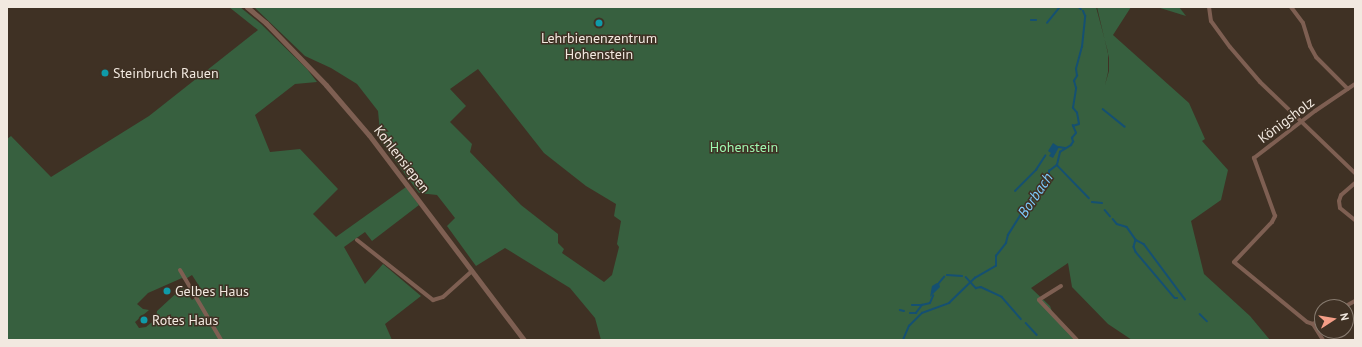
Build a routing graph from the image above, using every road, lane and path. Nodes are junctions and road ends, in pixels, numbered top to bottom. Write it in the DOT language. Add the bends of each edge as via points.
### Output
graph roads {
  1 [pos="246,7"];
  2 [pos="1209,7"];
  3 [pos="1291,7"];
  4 [pos="1355,84"];
  5 [pos="1348,89"];
  6 [pos="1300,122"];
  7 [pos="1355,173"];
  8 [pos="1355,183"];
  9 [pos="1355,220"];
  10 [pos="357,240"];
  11 [pos="180,270"];
  12 [pos="472,271"];
  13 [pos="1061,286"];
  14 [pos="1313,324"];
  15 [pos="221,340"];
  16 [pos="524,340"];
  17 [pos="1077,340"];
  18 [pos="1323,340"];
  1 -- 12 [label="street, Kohlensiepen" via="266,23 326,85 364,130"];
  2 -- 6 [label="street" via="1209,17 1230,47"];
  3 -- 5 [label="street" via="1303,23 1316,56"];
  4 -- 5 [label="street, Königsholz"];
  5 -- 6 [label="street, Königsholz"];
  6 -- 7 [label="street"];
  6 -- 14 [label="street, Königsholz" via="1254,158 1268,190 1275,216 1234,262 1307,322"];
  8 -- 9 [label="street" via="1341,195 1339,201 1340,208"];
  10 -- 12 [label="street" via="433,300 443,297"];
  11 -- 15 [label="street"];
  12 -- 16 [label="street, Kohlensiepen"];
  13 -- 17 [label="street" via="1039,300"];
  14 -- 18 [label="street, Königsholz"];
}
